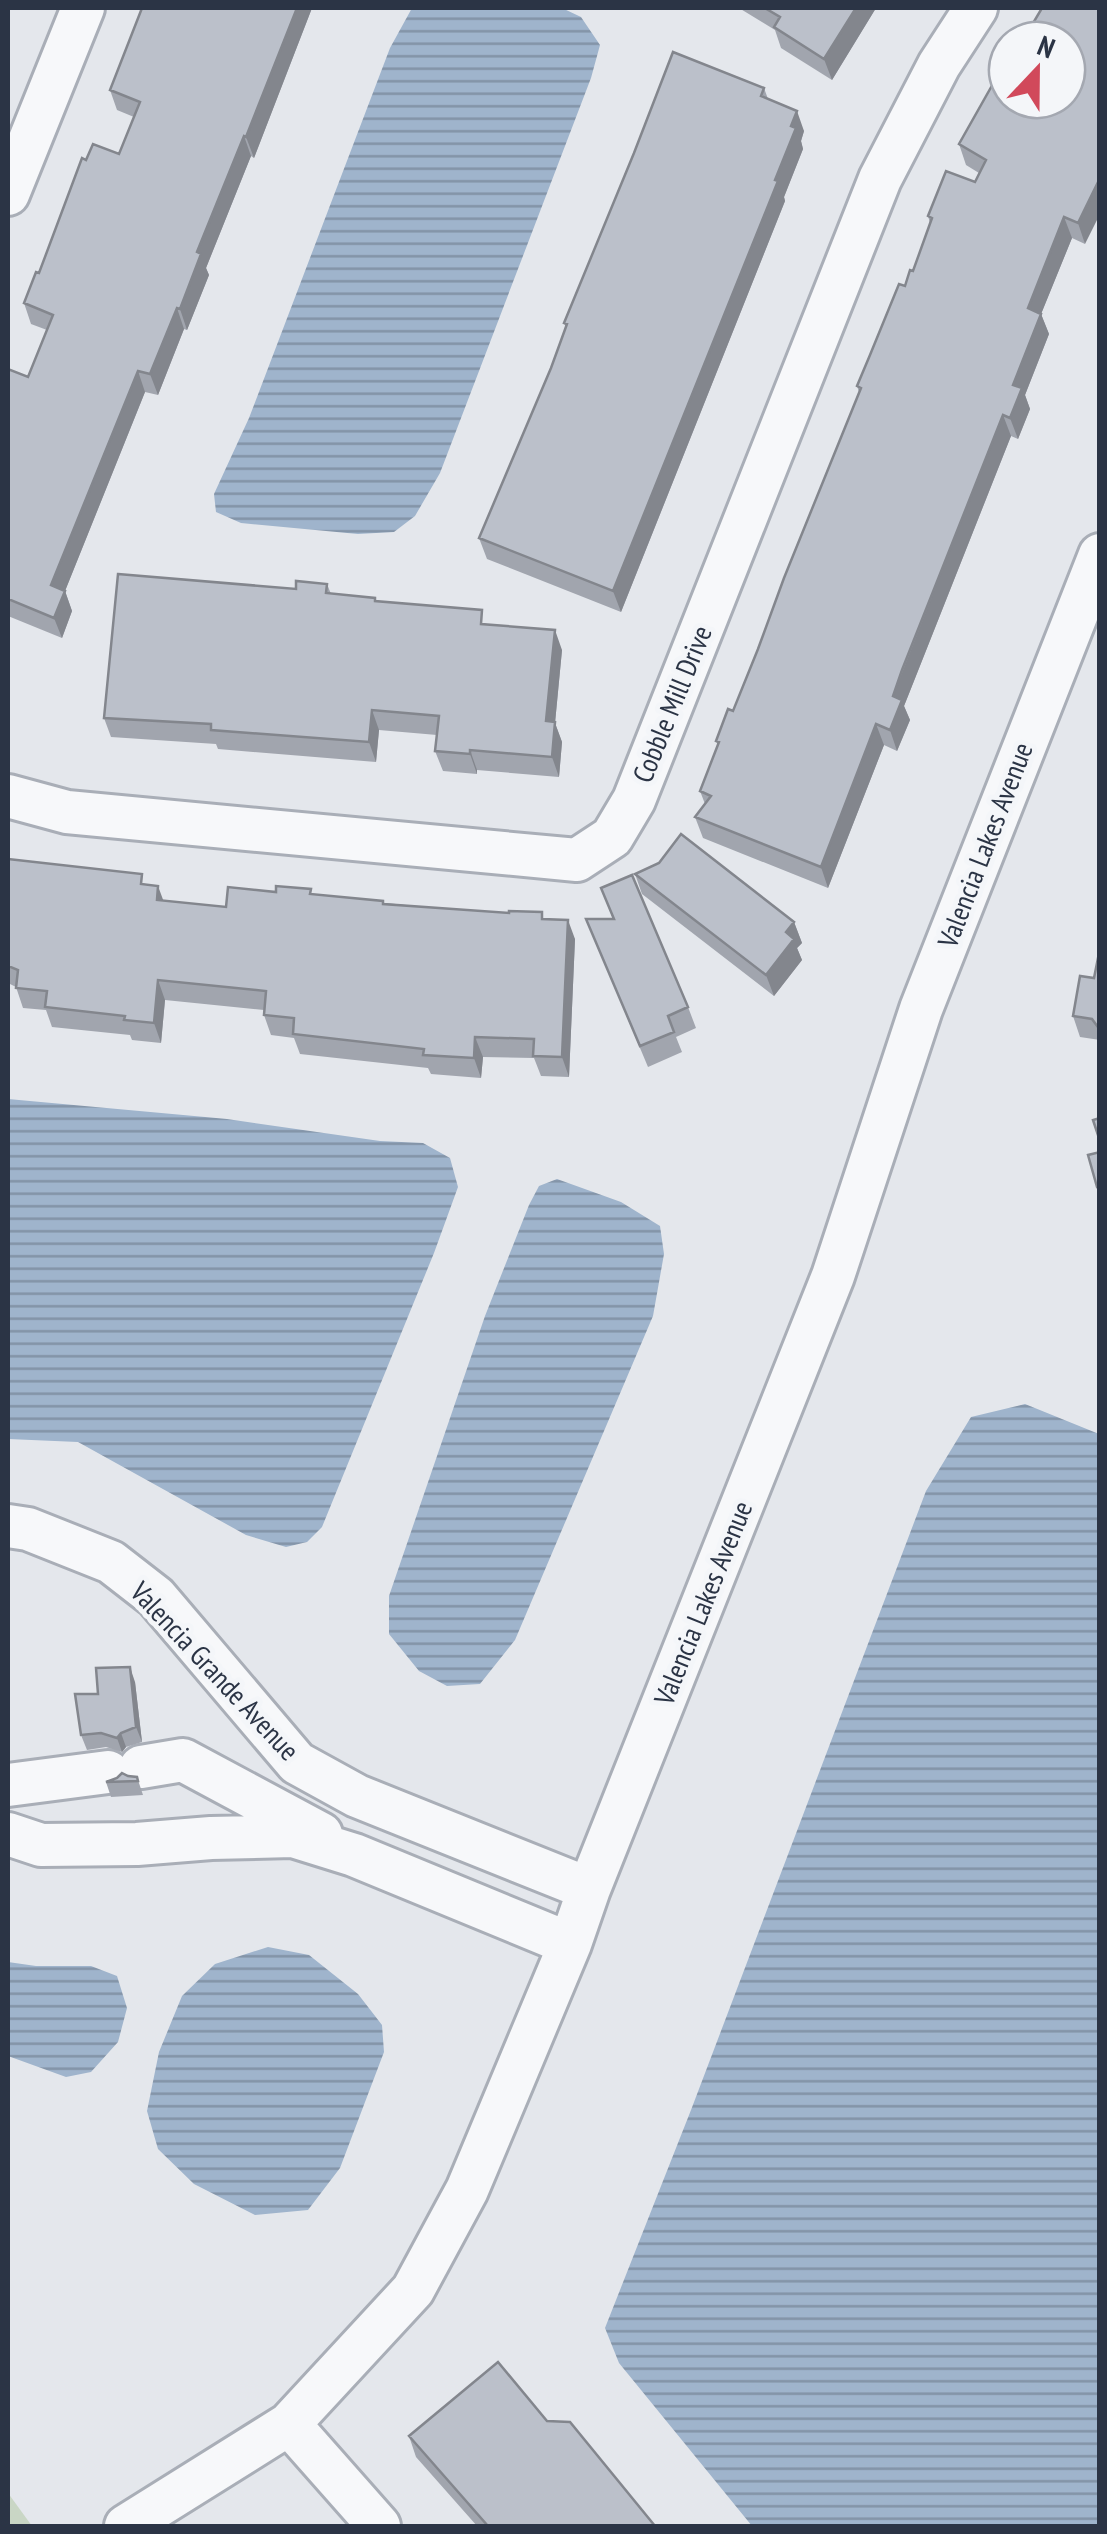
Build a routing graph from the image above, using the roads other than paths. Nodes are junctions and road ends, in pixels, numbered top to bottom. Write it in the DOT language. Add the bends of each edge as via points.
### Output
graph roads {
  1 [pos="83,8"];
  2 [pos="976,8"];
  3 [pos="8,194"];
  4 [pos="1100,555"];
  5 [pos="8,796"];
  6 [pos="8,1526"];
  7 [pos="8,1786"];
  8 [pos="8,1834"];
  9 [pos="378,1865"];
  10 [pos="589,1889"];
  11 [pos="570,1944"];
  12 [pos="289,2424"];
  13 [pos="126,2526"];
  14 [pos="379,2526"];
  1 -- 3 [label="street"];
  2 -- 5 [label="street, Cobble Mill Drive" via="880,179 634,800 612,837 576,860 67,812"];
  4 -- 10 [label="street, Valencia Lakes Avenue" via="921,1009 833,1276"];
  6 -- 10 [label="street, Valencia Grande Avenue" via="110,1562 156,1597 297,1763 357,1796"];
  7 -- 9 [label="street" via="183,1760"];
  8 -- 9 [label="street" via="41,1845 293,1836"];
  9 -- 11 [label="street"];
  10 -- 11 [label="street, Valencia Lakes Avenue"];
  11 -- 12 [label="street, Valencia Lakes Avenue" via="467,2190 413,2290"];
  12 -- 13 [label="street, Valencia Lakes Avenue"];
  12 -- 14 [label="street"];
}
